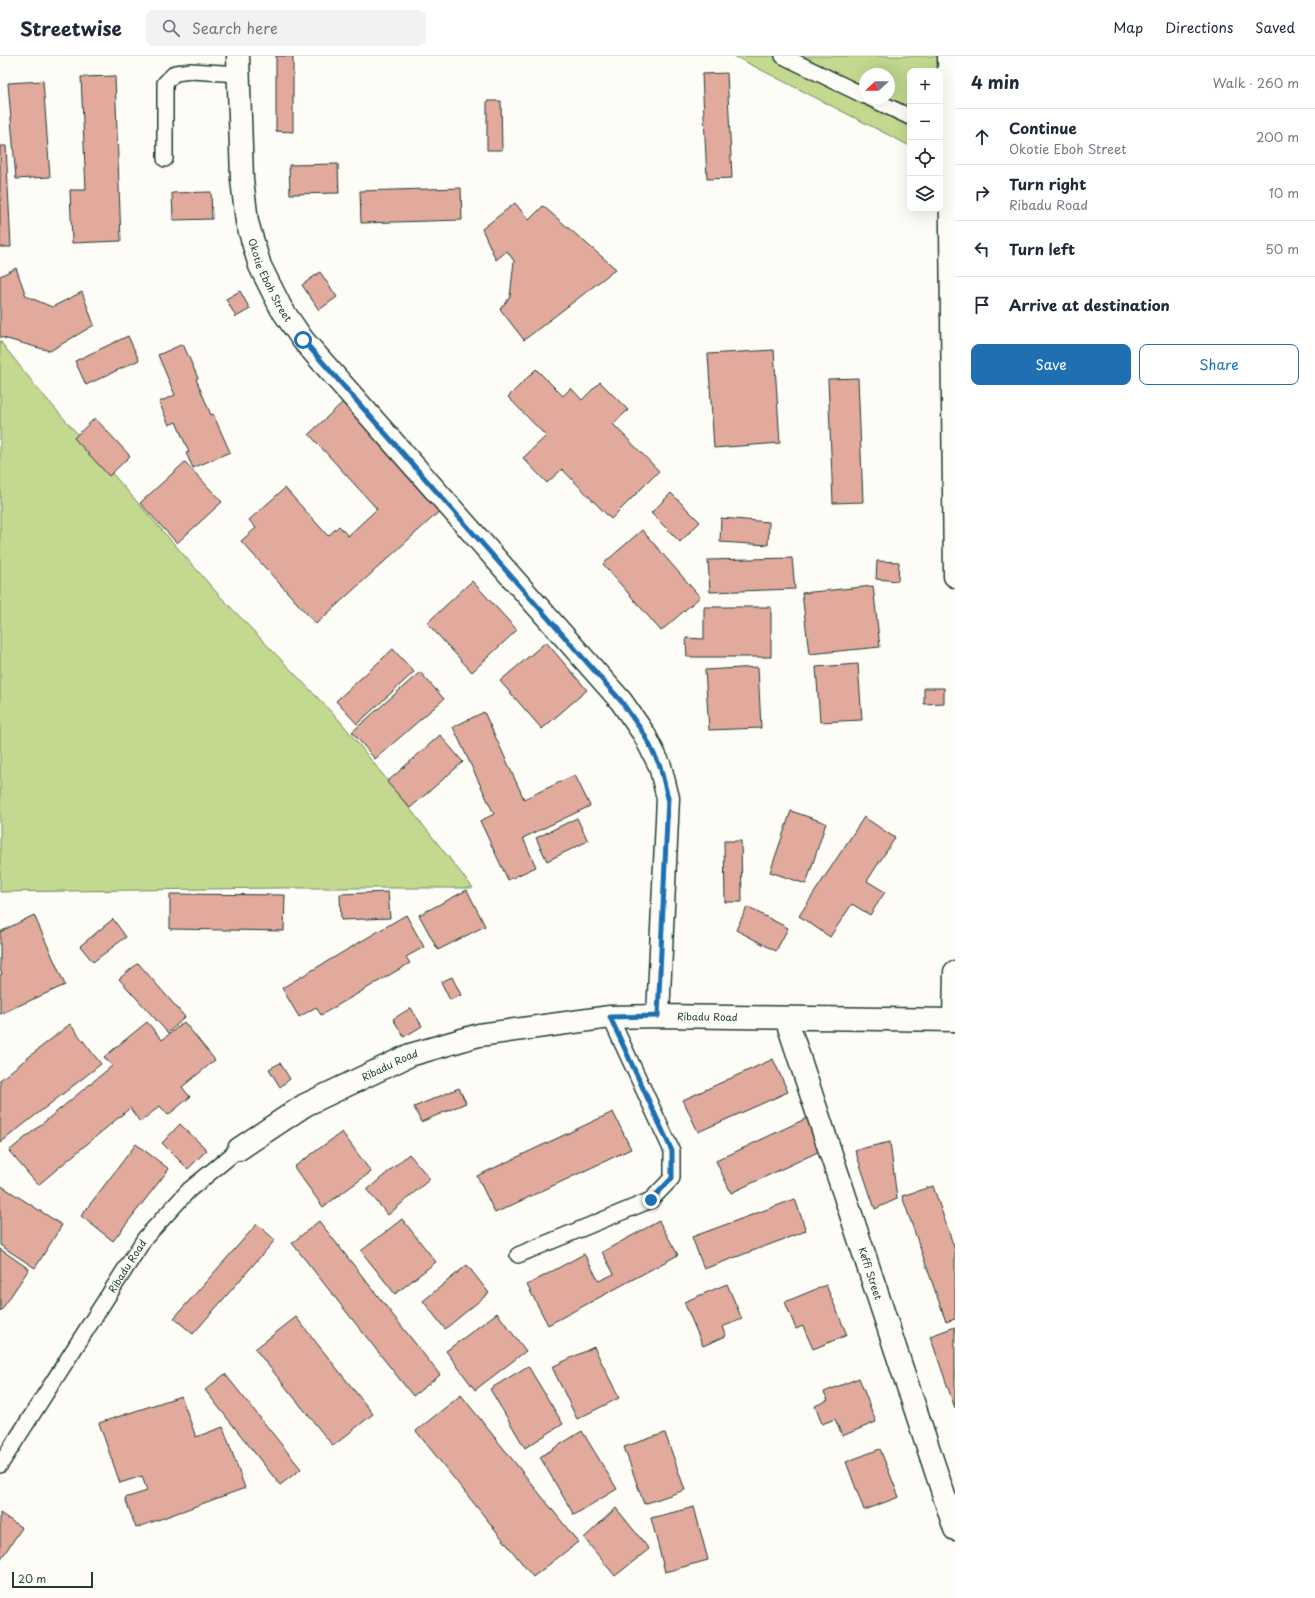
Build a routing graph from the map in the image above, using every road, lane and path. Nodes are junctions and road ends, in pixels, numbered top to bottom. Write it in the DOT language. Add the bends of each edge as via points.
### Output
graph roads {
  1 [pos="783,56"];
  2 [pos="949,56"];
  3 [pos="238,65"];
  4 [pos="859,93"];
  5 [pos="883,104"];
  6 [pos="907,116"];
  7 [pos="945,134"];
  8 [pos="165,159"];
  9 [pos="955,576"];
  10 [pos="955,972"];
  11 [pos="658,1016"];
  12 [pos="610,1017"];
  13 [pos="786,1018"];
  14 [pos="955,1020"];
  15 [pos="239,1149"];
  16 [pos="518,1255"];
  17 [pos="0,1465"];
  18 [pos="955,1528"];
  1 -- 4 [label="lane"];
  2 -- 7 [label="street"];
  3 -- 8 [label="lane" via="175,73 165,83"];
  3 -- 11 [label="street, Okotie Eboh Street" via="242,179 247,222 260,266 281,308 303,340 621,701 644,734 660,766 668,798"];
  5 -- 6 [label="lane"];
  7 -- 9 [label="street"];
  10 -- 14 [label="street"];
  11 -- 12 [label="street, Ribadu Road"];
  11 -- 13 [label="street, Ribadu Road"];
  12 -- 15 [label="street, Ribadu Road" via="479,1035 410,1055 305,1106"];
  12 -- 16 [label="lane" via="672,1151 672,1178 651,1200"];
  13 -- 14 [label="street, Ribadu Road"];
  13 -- 18 [label="street, Keffi Street"];
  15 -- 17 [label="lane, Ribadu Road" via="189,1190 145,1238"];
}
